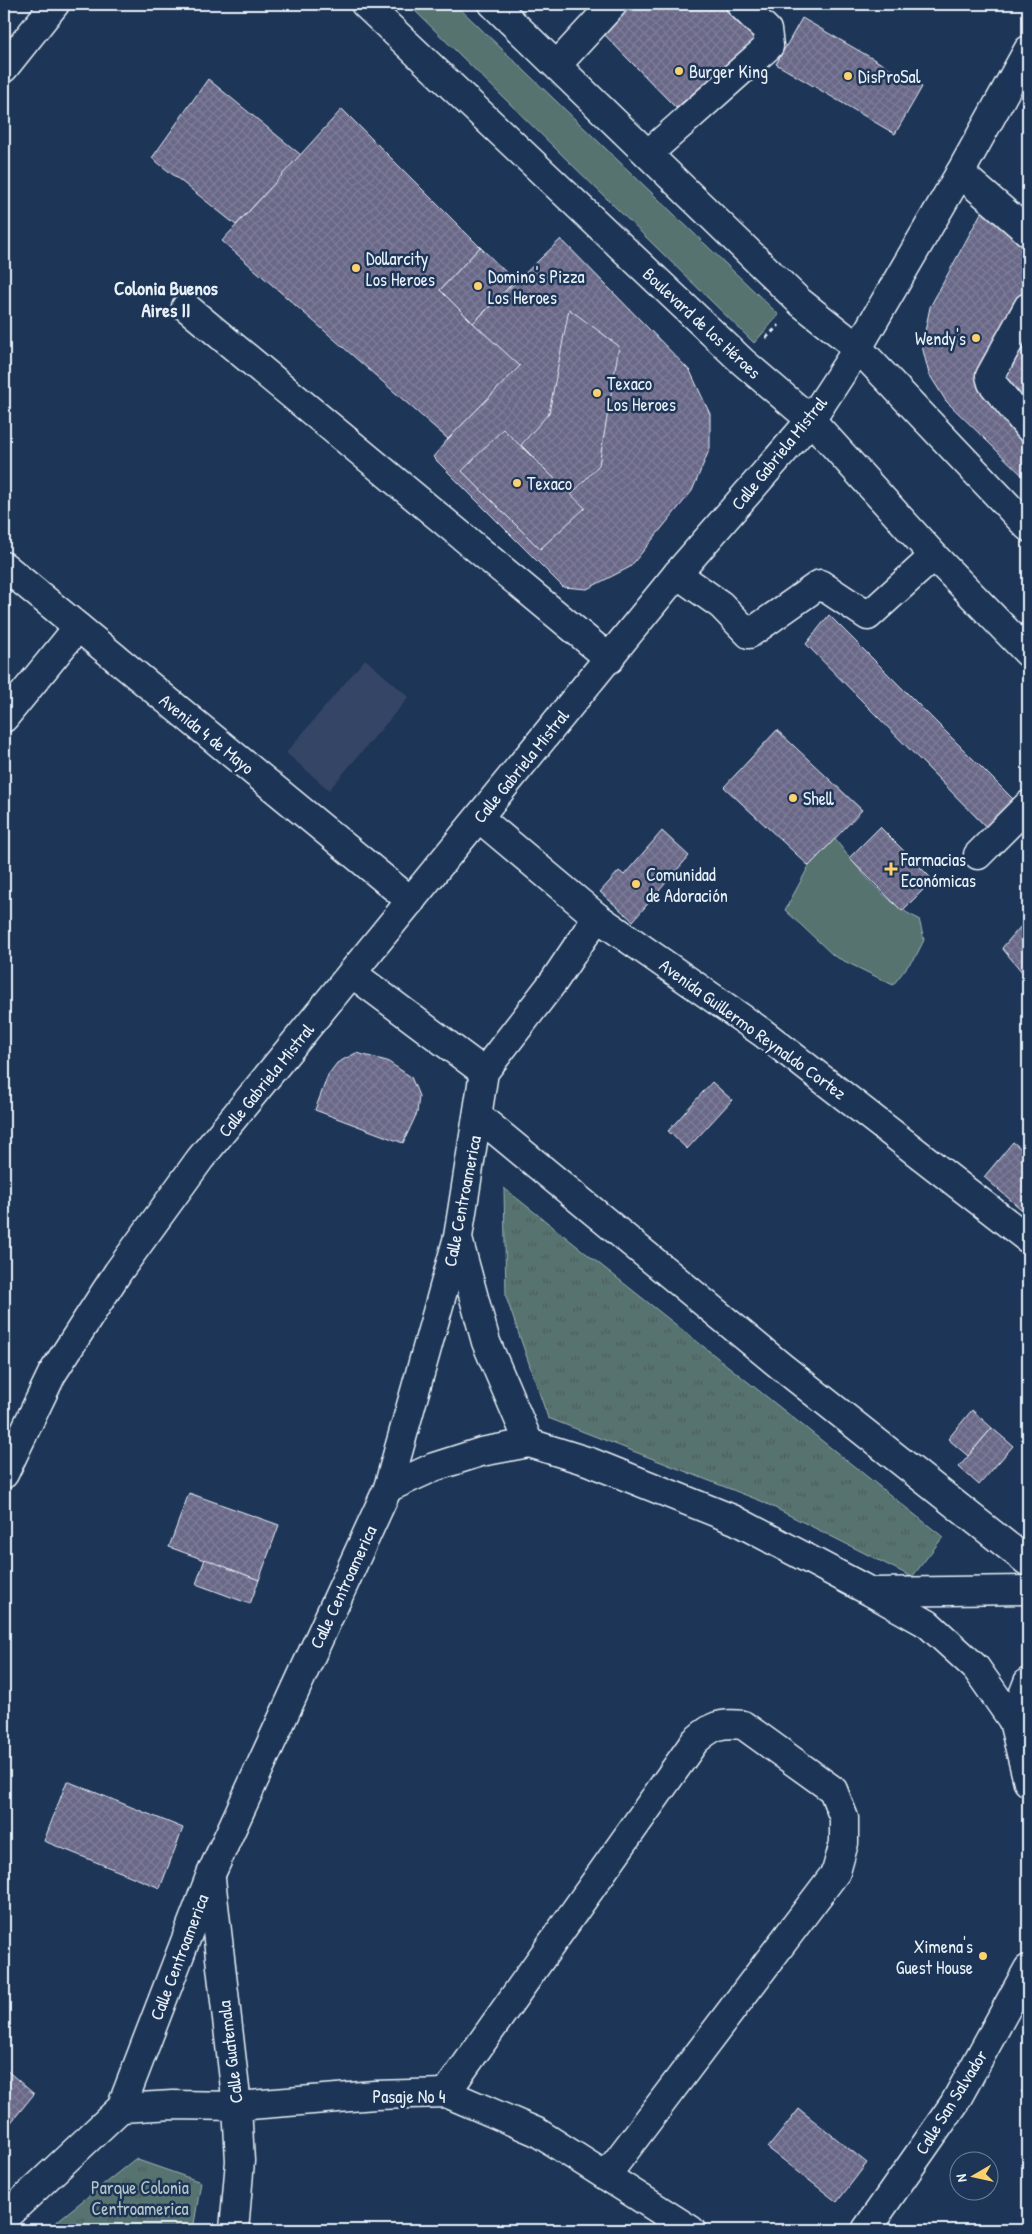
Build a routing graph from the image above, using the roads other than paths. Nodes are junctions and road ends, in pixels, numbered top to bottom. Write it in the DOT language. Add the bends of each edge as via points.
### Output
graph roads {
  1 [pos="56,4"];
  2 [pos="365,4"];
  3 [pos="493,4"];
  4 [pos="613,4"];
  5 [pos="740,4"];
  6 [pos="1028,50"];
  7 [pos="556,65"];
  8 [pos="4,68"];
  9 [pos="649,153"];
  10 [pos="960,173"];
  11 [pos="1028,232"];
  12 [pos="186,307"];
  13 [pos="1028,307"];
  14 [pos="858,348"];
  15 [pos="810,420"];
  16 [pos="1028,427"];
  17 [pos="1028,527"];
  18 [pos="934,556"];
  19 [pos="4,566"];
  20 [pos="677,574"];
  21 [pos="78,627"];
  22 [pos="1028,653"];
  23 [pos="610,659"];
  24 [pos="4,718"];
  25 [pos="1028,805"];
  26 [pos="479,818"];
  27 [pos="978,855"];
  28 [pos="411,901"];
  29 [pos="597,917"];
  30 [pos="353,974"];
  31 [pos="484,1072"];
  32 [pos="478,1116"];
  33 [pos="458,1237"];
  34 [pos="1028,1239"];
  35 [pos="529,1443"];
  36 [pos="4,1474"];
  37 [pos="388,1488"];
  38 [pos="1028,1562"];
  39 [pos="1028,1590"];
  40 [pos="871,1592"];
  41 [pos="1028,1682"];
  42 [pos="1013,1721"];
  43 [pos="1028,1782"];
  44 [pos="211,1874"];
  45 [pos="1028,1969"];
  46 [pos="446,2093"];
  47 [pos="237,2106"];
  48 [pos="121,2108"];
  49 [pos="606,2176"];
  50 [pos="4,2218"];
  51 [pos="234,2230"];
  52 [pos="691,2230"];
  53 [pos="866,2230"];
  1 -- 8 [label="street"];
  2 -- 15 [label="street, Boulevard de los Héroes" via="743,362"];
  3 -- 7 [label="street"];
  4 -- 7 [label="street"];
  5 -- 9 [label="street" via="767,30 769,46"];
  6 -- 10 [label="street, Calle Gabriela Mistral"];
  7 -- 9 [label="street"];
  9 -- 14 [label="street" via="800,302"];
  10 -- 11 [label="street"];
  10 -- 14 [label="street, Calle Gabriela Mistral"];
  12 -- 23 [label="street"];
  13 -- 16 [label="street" via="990,376 992,384"];
  14 -- 15 [label="street, Calle Gabriela Mistral"];
  14 -- 17 [label="street"];
  15 -- 18 [label="street, Boulevard de los Héroes"];
  15 -- 20 [label="street, Calle Gabriela Mistral"];
  18 -- 20 [label="street" via="868,616 820,584 750,634 720,605"];
  18 -- 22 [label="street, Boulevard de los Héroes"];
  19 -- 21 [label="street, Avenida 4 de Mayo"];
  20 -- 23 [label="street, Calle Gabriela Mistral"];
  21 -- 24 [label="street"];
  21 -- 28 [label="street, Avenida 4 de Mayo"];
  23 -- 26 [label="street, Calle Gabriela Mistral"];
  25 -- 27 [label="street"];
  26 -- 28 [label="street, Calle Gabriela Mistral"];
  26 -- 29 [label="street, Avenida Guillermo Reynaldo Cortez"];
  28 -- 30 [label="street, Calle Gabriela Mistral"];
  29 -- 31 [label="street, Calle Centroamerica" via="554,981"];
  29 -- 34 [label="street, Avenida Guillermo Reynaldo Cortez" via="763,1033"];
  30 -- 31 [label="street"];
  30 -- 36 [label="street, Calle Gabriela Mistral" via="200,1159 118,1272 52,1374"];
  31 -- 32 [label="street, Calle Centroamerica"];
  32 -- 33 [label="street, Calle Centroamerica"];
  32 -- 38 [label="street" via="790,1373"];
  33 -- 35 [label="street" via="486,1342"];
  33 -- 37 [label="street, Calle Centroamerica"];
  35 -- 37 [label="street" via="462,1458"];
  35 -- 40 [label="street" via="590,1462 735,1520"];
  37 -- 44 [label="street, Calle Centroamerica"];
  39 -- 40 [label="street"];
  40 -- 42 [label="street" via="928,1624 976,1668"];
  41 -- 42 [label="street"];
  42 -- 43 [label="street"];
  44 -- 47 [label="street, Calle Guatemala"];
  44 -- 48 [label="street, Calle Centroamerica"];
  45 -- 53 [label="street, Calle San Salvador" via="954,2104"];
  46 -- 47 [label="street, Pasaje No 4"];
  46 -- 49 [label="street, Pasaje No 4" via="537,2132"];
  46 -- 49 [label="street" via="695,1742 709,1729 725,1723 743,1725 833,1790 844,1818 844,1843 836,1872"];
  47 -- 48 [label="street, Pasaje No 4"];
  47 -- 51 [label="street, Calle Guatemala" via="240,2161"];
  48 -- 50 [label="street, Calle Centroamerica"];
  49 -- 52 [label="street, Pasaje No 4"];
}
